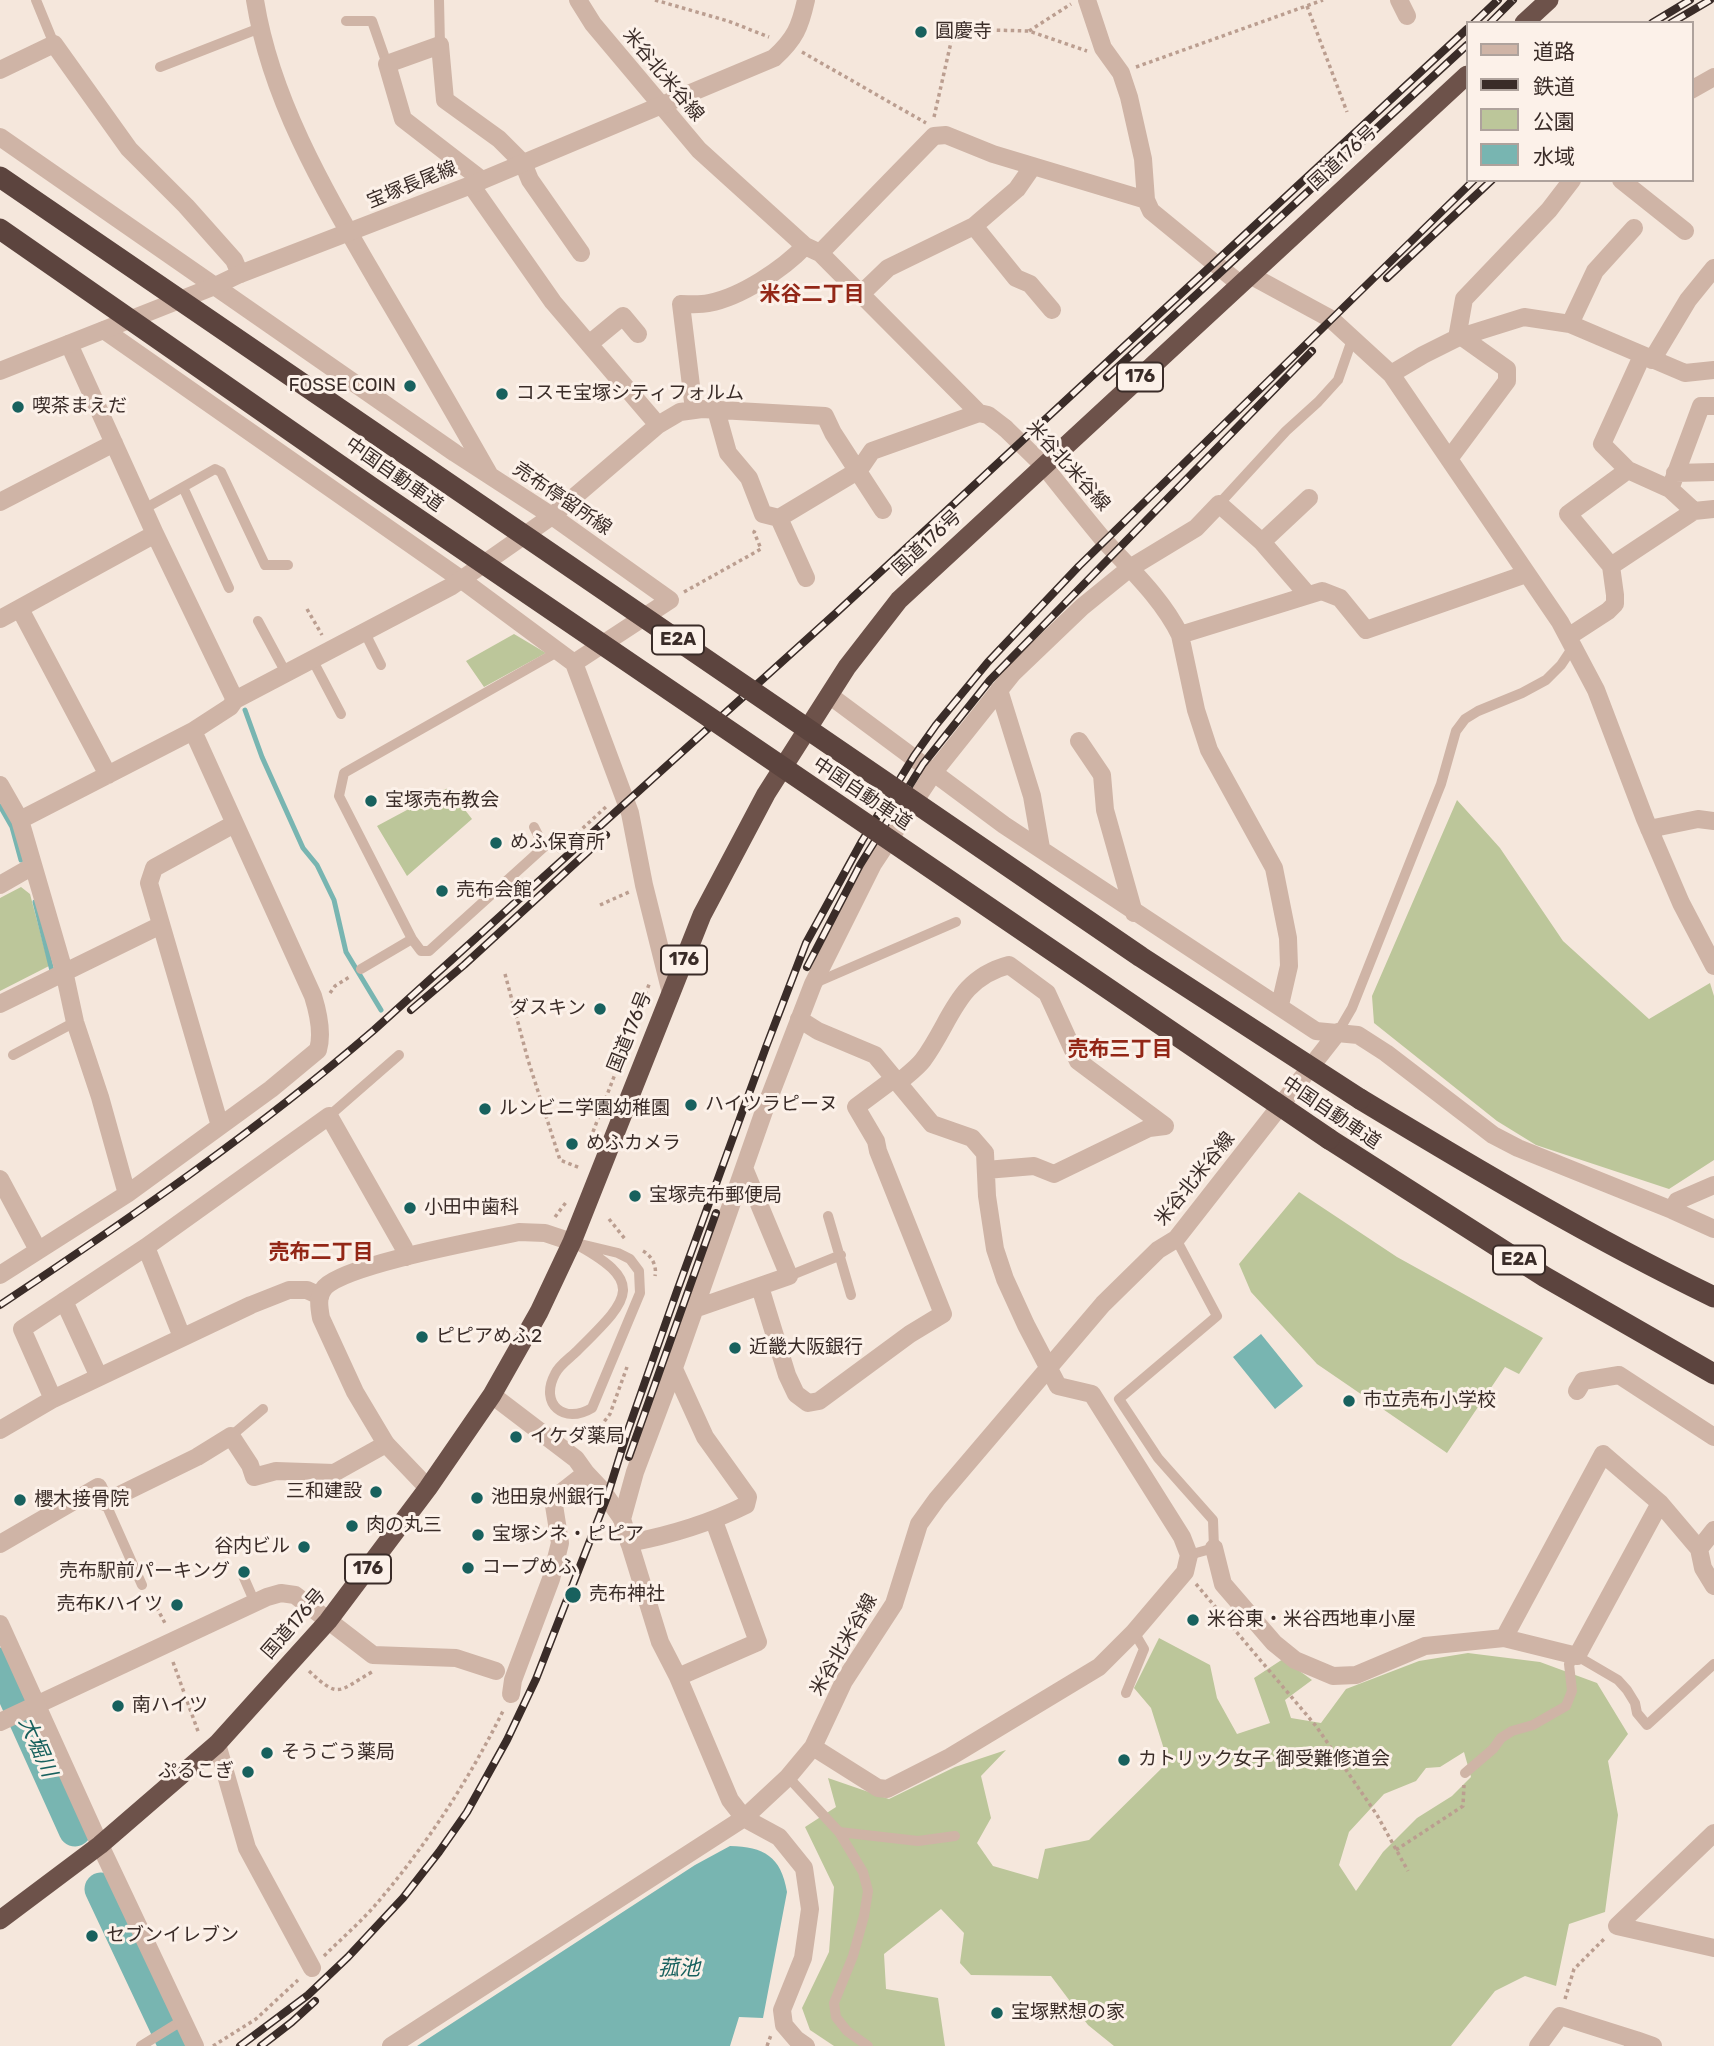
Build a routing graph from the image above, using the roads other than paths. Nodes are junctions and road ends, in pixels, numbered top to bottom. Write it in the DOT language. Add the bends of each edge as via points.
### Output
graph roads {
  1 [pos="36,0"];
  2 [pos="255,0"];
  3 [pos="439,0"];
  4 [pos="578,0"];
  5 [pos="806,0"];
  6 [pos="1087,0"];
  7 [pos="1549,0"];
  8 [pos="346,21"];
  9 [pos="1526,21"];
  10 [pos="260,28"];
  11 [pos="54,44"];
  12 [pos="440,45"];
  13 [pos="387,64"];
  14 [pos="159,67"];
  15 [pos="0,70"];
  16 [pos="1466,76"];
  17 [pos="1714,77"];
  18 [pos="1693,89"];
  19 [pos="663,106"];
  20 [pos="0,137"];
  21 [pos="523,163"];
  22 [pos="1033,166"];
  23 [pos="0,177"];
  24 [pos="477,182"];
  25 [pos="1570,182"];
  26 [pos="1624,182"];
  27 [pos="1146,200"];
  28 [pos="974,226"];
  29 [pos="1634,228"];
  30 [pos="0,229"];
  31 [pos="1685,231"];
  32 [pos="349,233"];
  33 [pos="813,250"];
  34 [pos="581,253"];
  35 [pos="1714,268"];
  36 [pos="240,274"];
  37 [pos="1245,280"];
  38 [pos="215,286"];
  39 [pos="861,294"];
  40 [pos="1052,310"];
  41 [pos="1570,324"];
  42 [pos="104,330"];
  43 [pos="638,334"];
  44 [pos="1353,337"];
  45 [pos="1460,337"];
  46 [pos="69,344"];
  47 [pos="589,344"];
  48 [pos="1647,358"];
  49 [pos="1714,370"];
  50 [pos="0,371"];
  51 [pos="1391,374"];
  52 [pos="1714,406"];
  53 [pos="694,410"];
  54 [pos="716,410"];
  55 [pos="979,413"];
  56 [pos="659,425"];
  57 [pos="114,443"];
  58 [pos="1449,459"];
  59 [pos="1044,466"];
  60 [pos="859,470"];
  61 [pos="1628,470"];
  62 [pos="1714,472"];
  63 [pos="491,477"];
  64 [pos="1672,481"];
  65 [pos="183,487"];
  66 [pos="1309,498"];
  67 [pos="0,502"];
  68 [pos="1219,503"];
  69 [pos="144,509"];
  70 [pos="1714,509"];
  71 [pos="883,510"];
  72 [pos="1694,511"];
  73 [pos="552,516"];
  74 [pos="771,516"];
  75 [pos="155,534"];
  76 [pos="1262,542"];
  77 [pos="288,565"];
  78 [pos="1611,566"];
  79 [pos="1130,568"];
  80 [pos="1526,574"];
  81 [pos="806,578"];
  82 [pos="462,580"];
  83 [pos="229,588"];
  84 [pos="1307,594"];
  85 [pos="20,609"];
  86 [pos="0,619"];
  87 [pos="258,621"];
  88 [pos="364,631"];
  89 [pos="1180,635"];
  90 [pos="1570,642"];
  91 [pos="559,651"];
  92 [pos="312,659"];
  93 [pos="574,663"];
  94 [pos="381,665"];
  95 [pos="286,673"];
  96 [pos="999,690"];
  97 [pos="830,695"];
  98 [pos="235,700"];
  99 [pos="341,714"];
  100 [pos="193,731"];
  101 [pos="1079,741"];
  102 [pos="934,772"];
  103 [pos="108,775"];
  104 [pos="0,785"];
  105 [pos="19,820"];
  106 [pos="1714,821"];
  107 [pos="234,824"];
  108 [pos="534,827"];
  109 [pos="1649,829"];
  110 [pos="1041,848"];
  111 [pos="33,866"];
  112 [pos="0,884"];
  113 [pos="1134,913"];
  114 [pos="956,922"];
  115 [pos="161,925"];
  116 [pos="412,939"];
  117 [pos="1714,966"];
  118 [pos="64,971"];
  119 [pos="358,971"];
  120 [pos="813,984"];
  121 [pos="671,993"];
  122 [pos="0,1004"];
  123 [pos="1280,1005"];
  124 [pos="799,1019"];
  125 [pos="75,1022"];
  126 [pos="1338,1032"];
  127 [pos="13,1055"];
  128 [pos="399,1055"];
  129 [pos="897,1080"];
  130 [pos="328,1116"];
  131 [pos="220,1126"];
  132 [pos="744,1168"];
  133 [pos="986,1170"];
  134 [pos="0,1179"];
  135 [pos="1714,1185"];
  136 [pos="127,1194"];
  137 [pos="1672,1210"];
  138 [pos="828,1216"];
  139 [pos="1714,1229"];
  140 [pos="1176,1239"];
  141 [pos="572,1242"];
  142 [pos="146,1247"];
  143 [pos="38,1250"];
  144 [pos="841,1255"];
  145 [pos="406,1257"];
  146 [pos="0,1275"];
  147 [pos="789,1276"];
  148 [pos="760,1287"];
  149 [pos="320,1296"];
  150 [pos="851,1296"];
  151 [pos="1714,1297"];
  152 [pos="64,1301"];
  153 [pos="694,1309"];
  154 [pos="182,1337"];
  155 [pos="1048,1366"];
  156 [pos="674,1369"];
  157 [pos="1714,1374"];
  158 [pos="99,1377"];
  159 [pos="1577,1391"];
  160 [pos="492,1395"];
  161 [pos="53,1399"];
  162 [pos="263,1409"];
  163 [pos="0,1430"];
  164 [pos="231,1436"];
  165 [pos="1714,1437"];
  166 [pos="386,1444"];
  167 [pos="586,1474"];
  168 [pos="428,1488"];
  169 [pos="105,1502"];
  170 [pos="1660,1503"];
  171 [pos="622,1519"];
  172 [pos="714,1521"];
  173 [pos="1714,1530"];
  174 [pos="628,1543"];
  175 [pos="0,1544"];
  176 [pos="1214,1548"];
  177 [pos="1699,1549"];
  178 [pos="1187,1564"];
  179 [pos="241,1571"];
  180 [pos="142,1585"];
  181 [pos="1714,1586"];
  182 [pos="255,1603"];
  183 [pos="328,1620"];
  184 [pos="0,1624"];
  185 [pos="1134,1632"];
  186 [pos="1504,1638"];
  187 [pos="1577,1656"];
  188 [pos="1714,1664"];
  189 [pos="496,1671"];
  190 [pos="678,1677"];
  191 [pos="1126,1693"];
  192 [pos="511,1694"];
  193 [pos="27,1710"];
  194 [pos="0,1722"];
  195 [pos="217,1744"];
  196 [pos="813,1747"];
  197 [pos="1465,1773"];
  198 [pos="788,1777"];
  199 [pos="744,1818"];
  200 [pos="839,1832"];
  201 [pos="1714,1833"];
  202 [pos="955,1836"];
  203 [pos="100,1845"];
  204 [pos="0,1920"];
  205 [pos="1714,1948"];
  206 [pos="312,1968"];
  207 [pos="173,2026"];
  208 [pos="1634,2043"];
  209 [pos="141,2046"];
  210 [pos="195,2046"];
  211 [pos="391,2046"];
  212 [pos="806,2046"];
  213 [pos="868,2046"];
  214 [pos="1538,2046"];
  215 [pos="1653,2046"];
  1 -- 11 [label="lane"];
  2 -- 10 [label="street, 売布停留所線"];
  3 -- 12 [label="lane"];
  4 -- 19 [label="street, 米谷北米谷線"];
  5 -- 19 [label="street, 宝塚長尾線" via="801,26 774,58"];
  6 -- 27 [label="street" via="1103,48 1129,97 1143,159"];
  7 -- 9 [label="highway"];
  8 -- 13 [label="lane" via="372,21"];
  10 -- 14 [label="lane"];
  10 -- 32 [label="street, 売布停留所線" via="297,134"];
  11 -- 15 [label="street"];
  11 -- 36 [label="street" via="130,149 234,260"];
  12 -- 13 [label="street"];
  12 -- 21 [label="street" via="445,100 499,139"];
  13 -- 24 [label="street" via="403,119"];
  16 -- 37 [label="highway, 国道176号 / 176"];
  17 -- 18 [label="street"];
  19 -- 21 [label="street, 宝塚長尾線"];
  19 -- 33 [label="street, 米谷北米谷線" via="699,150"];
  20 -- 38 [label="street"];
  21 -- 24 [label="street, 宝塚長尾線"];
  21 -- 34 [label="street"];
  22 -- 27 [label="street"];
  22 -- 28 [label="street" via="1017,189"];
  22 -- 33 [label="street" via="946,135 934,136"];
  23 -- 151 [label="highway, 中国自動車道 / E2A, bridge" via="1141,957 1506,1188"];
  24 -- 32 [label="street, 宝塚長尾線"];
  24 -- 47 [label="street" via="553,302"];
  25 -- 45 [label="street" via="1464,299"];
  26 -- 31 [label="street"];
  27 -- 37 [label="street" via="1151,211"];
  28 -- 39 [label="street" via="888,268"];
  28 -- 40 [label="street" via="1016,278 1030,285"];
  29 -- 41 [label="street" via="1595,271"];
  30 -- 157 [label="highway, 中国自動車道 / E2A, bridge" via="1329,1139 1545,1276"];
  32 -- 36 [label="street, 宝塚長尾線"];
  32 -- 63 [label="street, 売布停留所線"];
  33 -- 39 [label="street, 米谷北米谷線"];
  33 -- 53 [label="street" via="758,282 709,303 681,304"];
  35 -- 48 [label="street"];
  36 -- 38 [label="street, 宝塚長尾線"];
  37 -- 44 [label="street" via="1331,318"];
  37 -- 59 [label="highway, 国道176号 / 176"];
  38 -- 42 [label="street, 宝塚長尾線"];
  38 -- 63 [label="street"];
  39 -- 55 [label="street, 米谷北米谷線"];
  41 -- 45 [label="street" via="1524,317"];
  41 -- 48 [label="street"];
  42 -- 46 [label="street, 宝塚長尾線"];
  42 -- 82 [label="street"];
  43 -- 47 [label="street" via="622,316"];
  44 -- 51 [label="street"];
  44 -- 68 [label="lane" via="1338,380"];
  45 -- 51 [label="street"];
  45 -- 58 [label="street" via="1507,369 1507,381"];
  46 -- 50 [label="street, 宝塚長尾線"];
  46 -- 57 [label="street"];
  47 -- 56 [label="street"];
  48 -- 49 [label="street" via="1685,373"];
  48 -- 61 [label="street" via="1602,444"];
  51 -- 58 [label="street"];
  52 -- 64 [label="street" via="1701,406"];
  53 -- 54 [label="street"];
  53 -- 56 [label="street" via="680,412"];
  54 -- 60 [label="street" via="825,416"];
  54 -- 74 [label="street" via="728,453"];
  55 -- 59 [label="street, 米谷北米谷線" via="1005,428"];
  55 -- 60 [label="street" via="872,451"];
  56 -- 73 [label="street"];
  57 -- 67 [label="street"];
  57 -- 69 [label="street"];
  58 -- 80 [label="street"];
  59 -- 79 [label="street, 米谷北米谷線"];
  59 -- 97 [label="highway, 国道176号 / 176" via="899,600"];
  60 -- 71 [label="street"];
  60 -- 74 [label="street"];
  61 -- 64 [label="street"];
  61 -- 78 [label="street" via="1568,514"];
  62 -- 64 [label="street"];
  63 -- 73 [label="street, 売布停留所線"];
  64 -- 72 [label="street"];
  65 -- 69 [label="lane"];
  65 -- 77 [label="lane" via="215,469 221,472 265,565"];
  65 -- 83 [label="lane"];
  66 -- 76 [label="street"];
  68 -- 76 [label="street"];
  68 -- 79 [label="street" via="1196,528"];
  69 -- 75 [label="street"];
  70 -- 72 [label="street"];
  72 -- 78 [label="street"];
  73 -- 82 [label="street"];
  73 -- 93 [label="street, 売布停留所線" via="670,600"];
  74 -- 81 [label="street"];
  75 -- 85 [label="street"];
  75 -- 98 [label="street"];
  76 -- 84 [label="street"];
  78 -- 90 [label="street" via="1615,604"];
  79 -- 89 [label="street, 米谷北米谷線"];
  79 -- 96 [label="street" via="1082,607"];
  80 -- 84 [label="street" via="1366,630 1340,598 1322,591"];
  80 -- 90 [label="street"];
  82 -- 88 [label="street"];
  82 -- 91 [label="street"];
  84 -- 89 [label="street"];
  85 -- 86 [label="street"];
  85 -- 103 [label="street"];
  87 -- 95 [label="lane"];
  88 -- 92 [label="street"];
  88 -- 94 [label="lane"];
  89 -- 123 [label="street, 米谷北米谷線" via="1209,750 1274,868 1288,938 1289,966"];
  90 -- 109 [label="street" via="1596,690"];
  90 -- 126 [label="lane" via="1561,665 1546,680 1478,711 1457,731 1441,784 1352,1008"];
  91 -- 93 [label="street"];
  91 -- 116 [label="lane" via="344,773 339,796"];
  92 -- 95 [label="street"];
  92 -- 99 [label="lane"];
  93 -- 121 [label="street" via="630,813"];
  95 -- 98 [label="street"];
  96 -- 102 [label="street"];
  96 -- 110 [label="street" via="1032,796"];
  97 -- 102 [label="street"];
  97 -- 121 [label="highway, 国道176号 / 176" via="760,806 702,915"];
  98 -- 100 [label="street"];
  100 -- 103 [label="street"];
  100 -- 107 [label="street"];
  101 -- 113 [label="street" via="1101,775 1105,810"];
  102 -- 110 [label="street"];
  102 -- 120 [label="street" via="873,864"];
  103 -- 105 [label="street"];
  104 -- 105 [label="street"];
  105 -- 111 [label="street"];
  106 -- 109 [label="street" via="1698,819"];
  107 -- 115 [label="street" via="154,868 149,883"];
  107 -- 131 [label="street" via="313,996 320,1043 318,1050"];
  108 -- 116 [label="lane" via="544,846 429,951 421,951"];
  109 -- 117 [label="street"];
  110 -- 113 [label="street"];
  111 -- 112 [label="street"];
  111 -- 118 [label="street"];
  113 -- 123 [label="street"];
  114 -- 120 [label="lane"];
  115 -- 118 [label="street"];
  115 -- 131 [label="street"];
  116 -- 119 [label="lane"];
  118 -- 122 [label="street"];
  118 -- 125 [label="street"];
  120 -- 124 [label="street"];
  121 -- 141 [label="highway, 国道176号 / 176"];
  123 -- 126 [label="street" via="1316,1031"];
  124 -- 129 [label="street" via="875,1055"];
  124 -- 132 [label="street"];
  125 -- 127 [label="lane"];
  125 -- 136 [label="street"];
  126 -- 137 [label="street" via="1358,1035 1386,1053 1493,1135"];
  126 -- 140 [label="street, 米谷北米谷線"];
  128 -- 130 [label="lane"];
  129 -- 133 [label="street" via="932,1124 972,1138 985,1153"];
  129 -- 133 [label="street" via="922,1062 972,983 1009,965 1047,993 1078,1061 1165,1126 1149,1128 1054,1174 1034,1166"];
  129 -- 148 [label="street" via="856,1107 876,1141 943,1314 819,1401 808,1403 796,1394 787,1375"];
  130 -- 142 [label="street"];
  130 -- 145 [label="street"];
  131 -- 136 [label="street"];
  132 -- 147 [label="street"];
  132 -- 153 [label="street"];
  133 -- 155 [label="street" via="995,1249"];
  134 -- 143 [label="street"];
  135 -- 137 [label="street" via="1677,1201"];
  136 -- 143 [label="street"];
  137 -- 139 [label="street"];
  138 -- 144 [label="lane"];
  140 -- 155 [label="street, 米谷北米谷線" via="1158,1250 1103,1304"];
  140 -- 176 [label="lane" via="1217,1316 1119,1399 1158,1458 1213,1520"];
  141 -- 141 [label="lane" via="630,1259 639,1271 640,1293 592,1408 571,1416 553,1404 555,1372 607,1321 618,1307 623,1286 619,1274 601,1258"];
  141 -- 145 [label="street" via="545,1233 520,1232"];
  141 -- 160 [label="highway, 国道176号 / 176"];
  142 -- 152 [label="street"];
  142 -- 154 [label="street"];
  143 -- 146 [label="street"];
  144 -- 147 [label="lane"];
  144 -- 150 [label="lane"];
  145 -- 149 [label="street" via="331,1282"];
  147 -- 148 [label="street"];
  148 -- 153 [label="street"];
  149 -- 154 [label="street" via="289,1290"];
  149 -- 166 [label="street" via="324,1325"];
  152 -- 158 [label="street"];
  152 -- 161 [label="street" via="22,1329"];
  153 -- 156 [label="street"];
  154 -- 158 [label="street"];
  155 -- 178 [label="street" via="1058,1386 1092,1394 1182,1537"];
  155 -- 196 [label="street, 米谷北米谷線" via="919,1524 894,1604 844,1681"];
  156 -- 171 [label="street"];
  156 -- 172 [label="street" via="705,1437 748,1497 746,1505"];
  158 -- 161 [label="street"];
  159 -- 165 [label="street" via="1583,1381 1619,1375"];
  160 -- 167 [label="street" via="576,1460"];
  160 -- 168 [label="highway, 国道176号 / 176"];
  161 -- 163 [label="street"];
  162 -- 164 [label="lane"];
  164 -- 166 [label="street" via="254,1476 276,1471 334,1473"];
  164 -- 169 [label="street"];
  166 -- 168 [label="street"];
  167 -- 171 [label="street"];
  167 -- 192 [label="street" via="552,1499 560,1543"];
  168 -- 183 [label="highway, 国道176号 / 176"];
  169 -- 175 [label="street" via="98,1487"];
  169 -- 180 [label="lane"];
  170 -- 177 [label="street"];
  170 -- 186 [label="street" via="1603,1454"];
  170 -- 187 [label="street"];
  171 -- 174 [label="street"];
  172 -- 174 [label="street"];
  172 -- 190 [label="street" via="758,1642"];
  173 -- 177 [label="street"];
  174 -- 190 [label="street" via="660,1642"];
  176 -- 178 [label="lane"];
  176 -- 186 [label="street" via="1223,1584 1274,1643 1296,1660 1333,1676 1356,1675 1425,1646"];
  177 -- 181 [label="street"];
  178 -- 185 [label="street"];
  179 -- 182 [label="lane"];
  182 -- 183 [label="street" via="281,1593 295,1595"];
  182 -- 193 [label="street"];
  183 -- 189 [label="street" via="373,1655 456,1658"];
  183 -- 195 [label="highway, 国道176号 / 176"];
  184 -- 193 [label="street"];
  185 -- 191 [label="lane" via="1144,1649"];
  185 -- 196 [label="street" via="1099,1667 950,1758 887,1789 878,1788"];
  186 -- 187 [label="street"];
  187 -- 188 [label="lane" via="1618,1680 1647,1725"];
  187 -- 197 [label="lane" via="1569,1664 1572,1691 1566,1706 1501,1738"];
  190 -- 199 [label="street" via="730,1800"];
  193 -- 194 [label="street"];
  193 -- 203 [label="street"];
  195 -- 203 [label="highway, 国道176号 / 176"];
  195 -- 206 [label="street" via="247,1848"];
  196 -- 198 [label="street, 米谷北米谷線"];
  198 -- 199 [label="street, 米谷北米谷線"];
  198 -- 200 [label="lane"];
  199 -- 211 [label="street, 米谷北米谷線"];
  199 -- 212 [label="street" via="779,1837 804,1868 810,1909 803,1958 782,2010 784,2025"];
  200 -- 202 [label="lane" via="918,1841"];
  200 -- 213 [label="lane" via="863,1872 868,1891 853,1956 834,2003 836,2017 847,2031"];
  201 -- 205 [label="street" via="1618,1926"];
  203 -- 204 [label="highway, 国道176号 / 176"];
  203 -- 207 [label="street"];
  207 -- 209 [label="lane"];
  207 -- 210 [label="street"];
  208 -- 214 [label="street" via="1560,2016"];
  208 -- 215 [label="street"];
}
